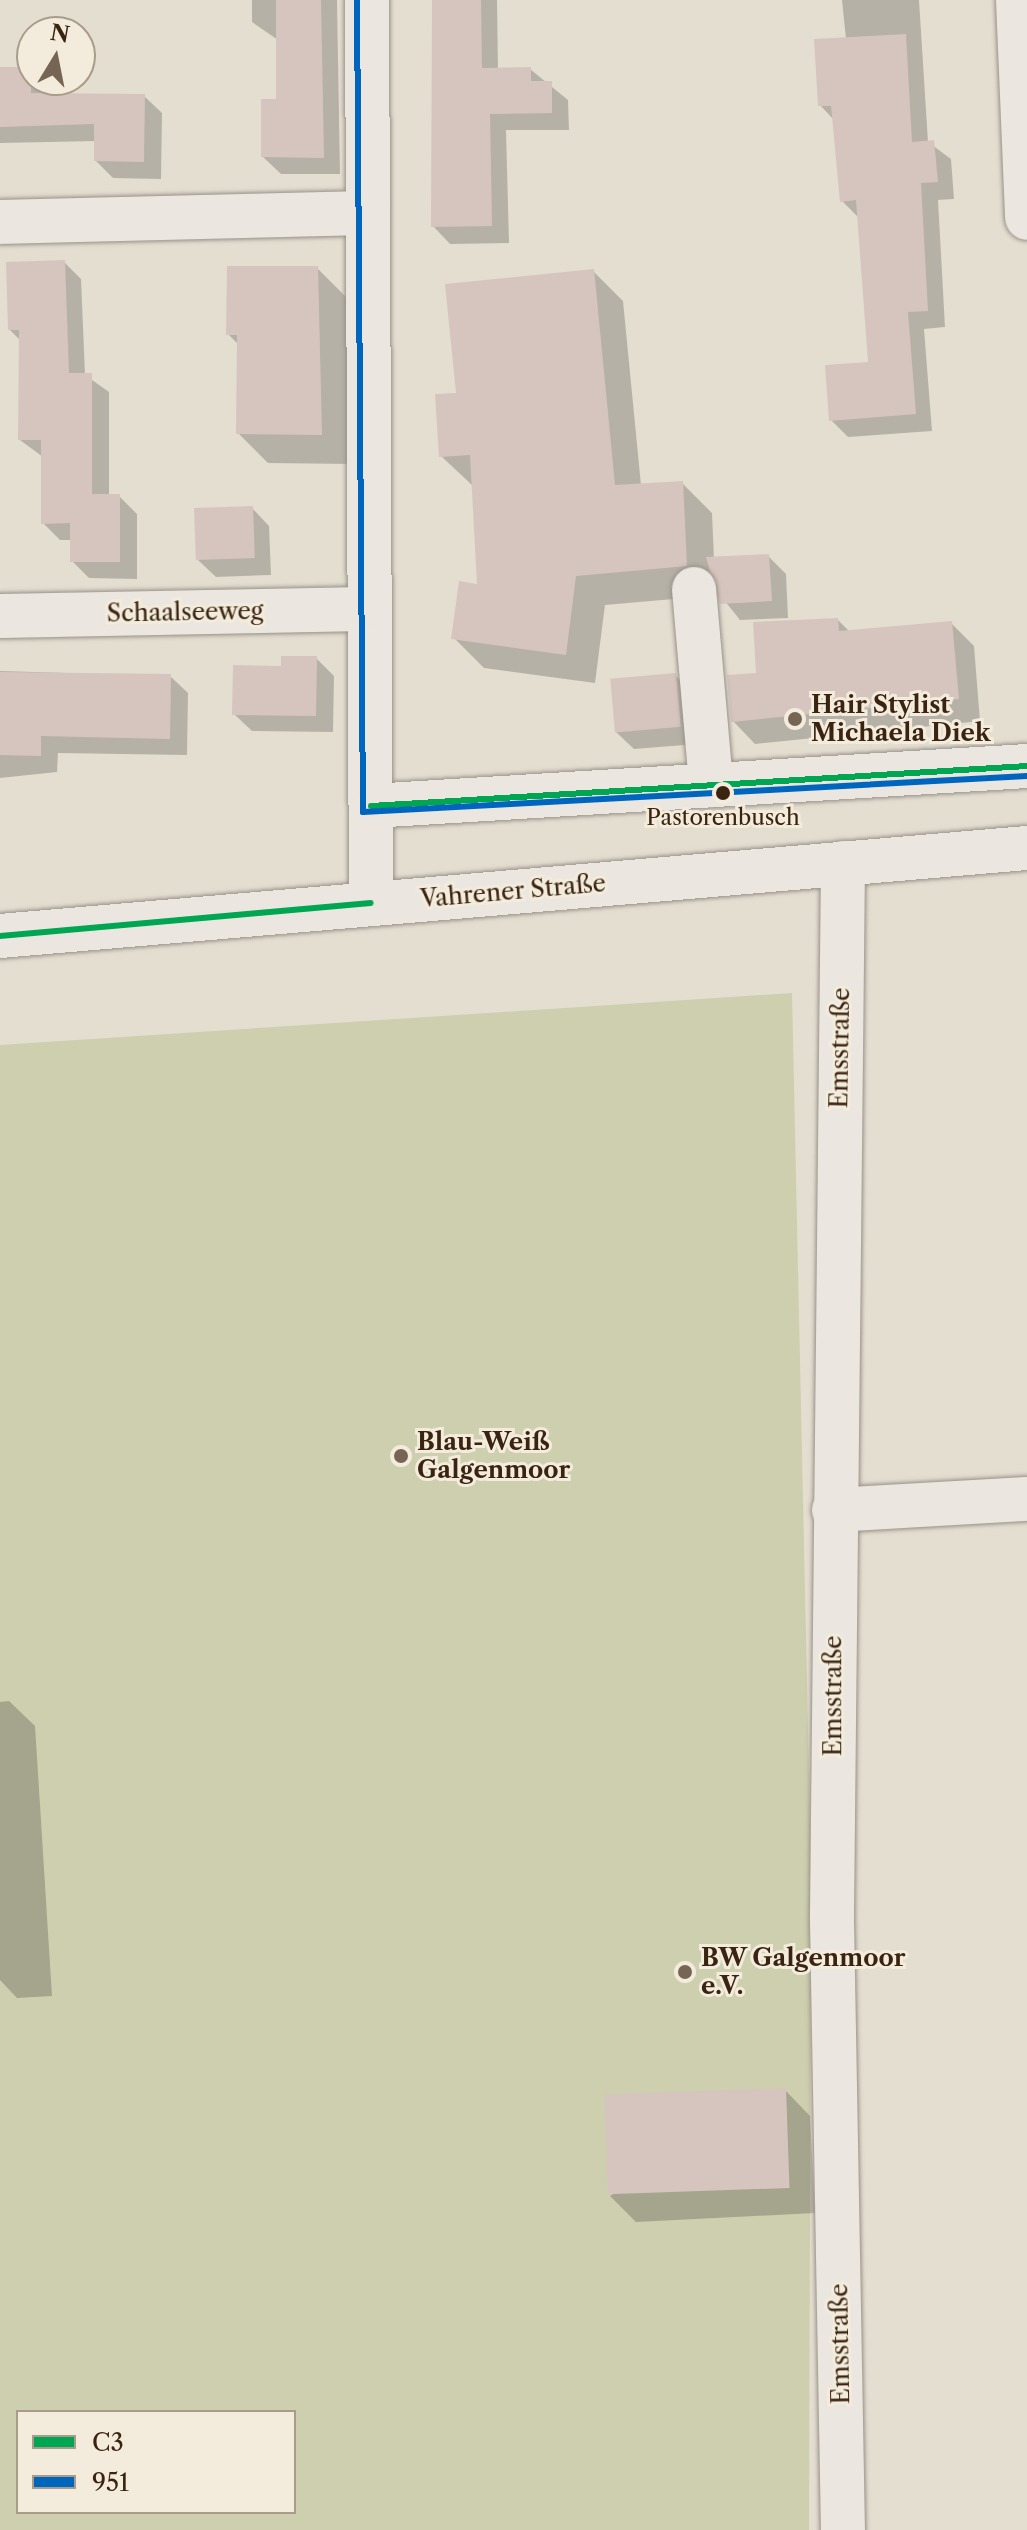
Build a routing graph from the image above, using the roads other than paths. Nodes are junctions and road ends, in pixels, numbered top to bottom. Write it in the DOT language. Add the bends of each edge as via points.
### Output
graph roads {
  1 [pos="367,0"];
  2 [pos="1018,0"];
  3 [pos="364,213"];
  4 [pos="1027,218"];
  5 [pos="0,222"];
  6 [pos="694,589"];
  7 [pos="369,609"];
  8 [pos="0,616"];
  9 [pos="1027,766"];
  10 [pos="711,785"];
  11 [pos="371,806"];
  12 [pos="1027,848"];
  13 [pos="843,863"];
  14 [pos="371,903"];
  15 [pos="0,936"];
  16 [pos="1027,1499"];
  17 [pos="834,1510"];
  18 [pos="843,2530"];
  1 -- 3 [label="street"];
  2 -- 4 [label="street"];
  3 -- 5 [label="street"];
  3 -- 7 [label="street"];
  6 -- 10 [label="street"];
  7 -- 8 [label="street, Schaalseeweg"];
  7 -- 11 [label="street"];
  9 -- 10 [label="street"];
  10 -- 11 [label="street"];
  11 -- 14 [label="street"];
  12 -- 13 [label="street, Vahrener Straße"];
  13 -- 14 [label="street, Vahrener Straße"];
  13 -- 17 [label="street, Emsstraße"];
  14 -- 15 [label="street, Vahrener Straße"];
  16 -- 17 [label="street"];
  17 -- 18 [label="street, Emsstraße"];
}
